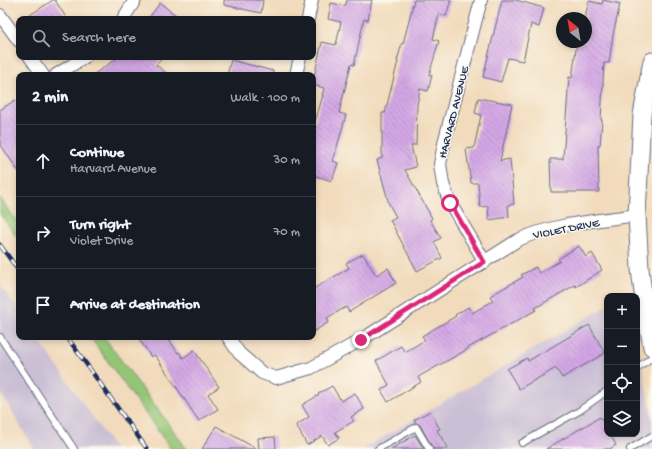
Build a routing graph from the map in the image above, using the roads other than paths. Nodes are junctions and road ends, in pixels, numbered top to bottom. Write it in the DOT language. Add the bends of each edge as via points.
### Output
graph roads {
  1 [pos="135,0"];
  2 [pos="312,0"];
  3 [pos="481,0"];
  4 [pos="0,15"];
  5 [pos="125,16"];
  6 [pos="309,16"];
  7 [pos="16,37"];
  8 [pos="32,60"];
  9 [pos="80,60"];
  10 [pos="299,60"];
  11 [pos="652,61"];
  12 [pos="41,72"];
  13 [pos="61,72"];
  14 [pos="297,72"];
  15 [pos="648,98"];
  16 [pos="636,215"];
  17 [pos="484,262"];
  18 [pos="0,337"];
  19 [pos="230,340"];
  20 [pos="652,347"];
  21 [pos="652,357"];
  22 [pos="640,366"];
  23 [pos="604,393"];
  24 [pos="652,436"];
  25 [pos="522,443"];
  26 [pos="74,449"];
  27 [pos="378,449"];
  28 [pos="429,449"];
  29 [pos="630,449"];
  1 -- 5 [label="street"];
  2 -- 6 [label="street"];
  3 -- 17 [label="street, HARVARD AVENUE" via="440,164 443,184 450,203"];
  4 -- 7 [label="street"];
  8 -- 12 [label="street"];
  9 -- 13 [label="street"];
  10 -- 14 [label="street"];
  11 -- 15 [label="street"];
  15 -- 16 [label="street" via="642,115"];
  16 -- 17 [label="street, VIOLET DRIVE" via="556,227 528,235"];
  16 -- 20 [label="street" via="640,269"];
  17 -- 19 [label="street, VIOLET DRIVE" via="361,340 311,368 276,378 270,376 262,373 239,353"];
  18 -- 26 [label="lane"];
  21 -- 22 [label="lane"];
  23 -- 25 [label="lane" via="579,411"];
  24 -- 29 [label="lane"];
  27 -- 28 [label="lane" via="416,427"];
}
